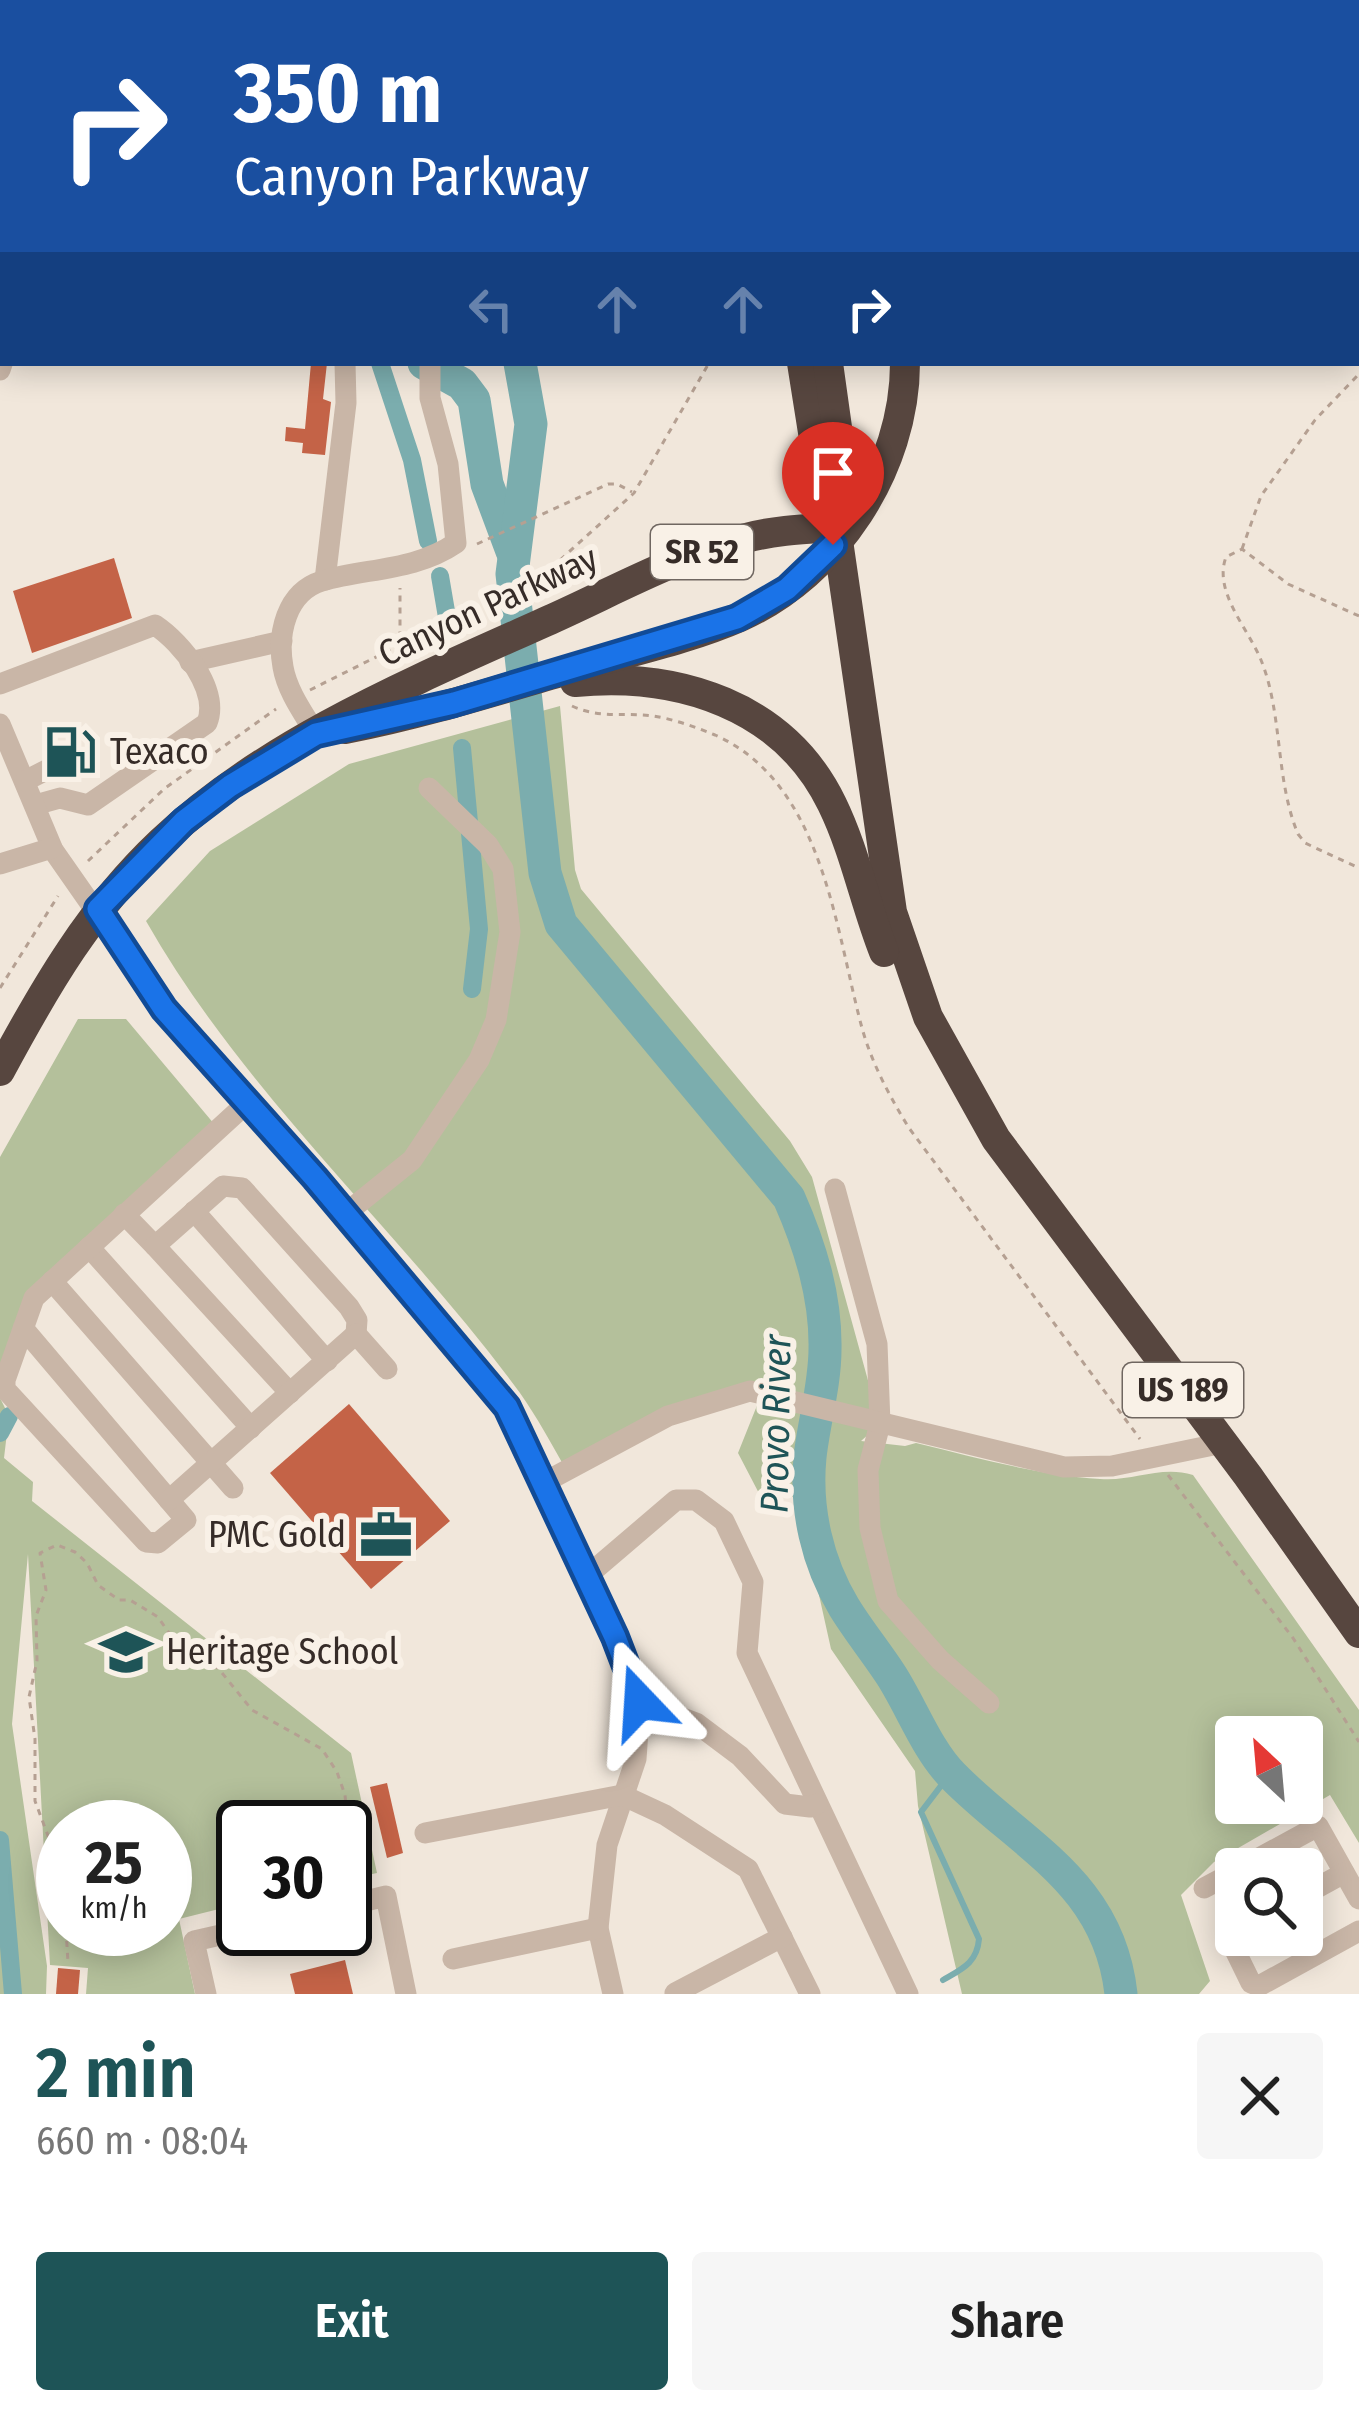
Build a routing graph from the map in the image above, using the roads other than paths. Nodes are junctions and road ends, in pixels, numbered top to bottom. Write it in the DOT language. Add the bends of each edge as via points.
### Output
graph roads {
  1 [pos="345,366"];
  2 [pos="430,366"];
  3 [pos="802,366"];
  4 [pos="829,366"];
  5 [pos="904,366"];
  6 [pos="836,526"];
  7 [pos="326,580"];
  8 [pos="282,641"];
  9 [pos="190,662"];
  10 [pos="572,675"];
  11 [pos="0,684"];
  12 [pos="0,724"];
  13 [pos="316,734"];
  14 [pos="6,753"];
  15 [pos="72,757"];
  16 [pos="25,781"];
  17 [pos="429,788"];
  18 [pos="35,806"];
  19 [pos="52,848"];
  20 [pos="0,864"];
  21 [pos="98,909"];
  22 [pos="928,1017"];
  23 [pos="0,1071"];
  24 [pos="248,1102"];
  25 [pos="835,1189"];
  26 [pos="194,1211"];
  27 [pos="124,1214"];
  28 [pos="345,1214"];
  29 [pos="155,1246"];
  30 [pos="89,1247"];
  31 [pos="52,1281"];
  32 [pos="23,1328"];
  33 [pos="356,1334"];
  34 [pos="327,1360"];
  35 [pos="387,1370"];
  36 [pos="290,1393"];
  37 [pos="880,1424"];
  38 [pos="251,1428"];
  39 [pos="1223,1443"];
  40 [pos="211,1463"];
  41 [pos="544,1482"];
  42 [pos="233,1487"];
  43 [pos="169,1500"];
  44 [pos="1312,1564"];
  45 [pos="587,1576"];
  46 [pos="1359,1607"];
  47 [pos="1359,1633"];
  48 [pos="640,1702"];
  49 [pos="989,1703"];
  50 [pos="622,1795"];
  51 [pos="817,1804"];
  52 [pos="425,1833"];
  53 [pos="1278,1848"];
  54 [pos="1344,1873"];
  55 [pos="1215,1882"];
  56 [pos="1323,1884"];
  57 [pos="1204,1888"];
  58 [pos="372,1899"];
  59 [pos="1359,1899"];
  60 [pos="598,1928"];
  61 [pos="1359,1931"];
  62 [pos="216,1936"];
  63 [pos="782,1937"];
  64 [pos="1323,1951"];
  65 [pos="1238,1956"];
  66 [pos="1314,1956"];
  67 [pos="453,1959"];
  68 [pos="675,1993"];
  69 [pos="206,1994"];
  70 [pos="406,1994"];
  71 [pos="613,1994"];
  72 [pos="811,1994"];
  73 [pos="908,1994"];
  1 -- 7 [label="street"];
  2 -- 7 [label="street" via="456,543 388,571"];
  3 -- 6 [label="highway, US 189"];
  4 -- 6 [label="highway, US 189" via="842,463"];
  5 -- 10 [label="highway" via="897,424 878,478 833,545 797,581 737,618"];
  6 -- 13 [label="highway, Canyon Parkway / SR 52" via="717,546"];
  6 -- 22 [label="highway, US 189" via="885,873"];
  7 -- 8 [label="street" via="292,605"];
  8 -- 9 [label="street"];
  8 -- 13 [label="street" via="283,667"];
  9 -- 11 [label="street" via="155,625"];
  9 -- 18 [label="street" via="211,702 207,723 88,805 60,798"];
  10 -- 13 [label="highway, Canyon Parkway / SR 52"];
  10 -- 22 [label="highway" via="689,688 782,736 831,802 883,948"];
  12 -- 14 [label="street"];
  13 -- 21 [label="highway, Canyon Parkway / SR 52" via="184,821"];
  14 -- 16 [label="street"];
  15 -- 16 [label="street"];
  16 -- 18 [label="street"];
  17 -- 28 [label="street" via="501,863 510,917 496,1019 479,1060 412,1160"];
  18 -- 19 [label="street"];
  19 -- 20 [label="street"];
  19 -- 21 [label="street"];
  21 -- 23 [label="highway, Canyon Parkway / SR 52"];
  21 -- 24 [label="street" via="164,1009"];
  22 -- 39 [label="highway, US 189" via="983,1120"];
  24 -- 27 [label="street"];
  24 -- 28 [label="street"];
  25 -- 37 [label="street" via="877,1344"];
  26 -- 29 [label="street"];
  26 -- 33 [label="street" via="223,1186 242,1188 349,1307"];
  26 -- 34 [label="street"];
  27 -- 29 [label="street"];
  27 -- 30 [label="street"];
  28 -- 41 [label="street" via="507,1407"];
  29 -- 36 [label="street"];
  30 -- 31 [label="street"];
  30 -- 38 [label="street"];
  31 -- 32 [label="street" via="34,1298"];
  31 -- 40 [label="street"];
  32 -- 43 [label="street"];
  32 -- 43 [label="street" via="5,1389 146,1543 186,1520"];
  33 -- 34 [label="street"];
  33 -- 35 [label="street"];
  34 -- 36 [label="street"];
  36 -- 38 [label="street"];
  37 -- 39 [label="street" via="1064,1468"];
  37 -- 41 [label="street" via="734,1393 668,1416"];
  37 -- 49 [label="street" via="868,1470 870,1528 888,1601"];
  38 -- 40 [label="street"];
  39 -- 44 [label="highway, US 189"];
  40 -- 42 [label="street"];
  40 -- 43 [label="street"];
  41 -- 45 [label="street"];
  44 -- 46 [label="highway"];
  44 -- 47 [label="highway, US 189"];
  45 -- 48 [label="street"];
  45 -- 51 [label="street" via="676,1499 696,1500 724,1521 753,1582 747,1653"];
  48 -- 50 [label="street" via="636,1759"];
  48 -- 51 [label="street" via="696,1723 785,1804"];
  50 -- 52 [label="street"];
  50 -- 60 [label="street"];
  50 -- 63 [label="street" via="748,1869"];
  51 -- 73 [label="street"];
  53 -- 54 [label="street" via="1318,1826"];
  54 -- 56 [label="street"];
  54 -- 59 [label="street"];
  55 -- 57 [label="street"];
  58 -- 70 [label="street" via="386,1896"];
  60 -- 67 [label="street"];
  60 -- 71 [label="street"];
  61 -- 64 [label="street"];
  62 -- 69 [label="street" via="194,1941"];
  63 -- 68 [label="street"];
  63 -- 72 [label="street"];
  65 -- 66 [label="street" via="1259,1986"];
}
